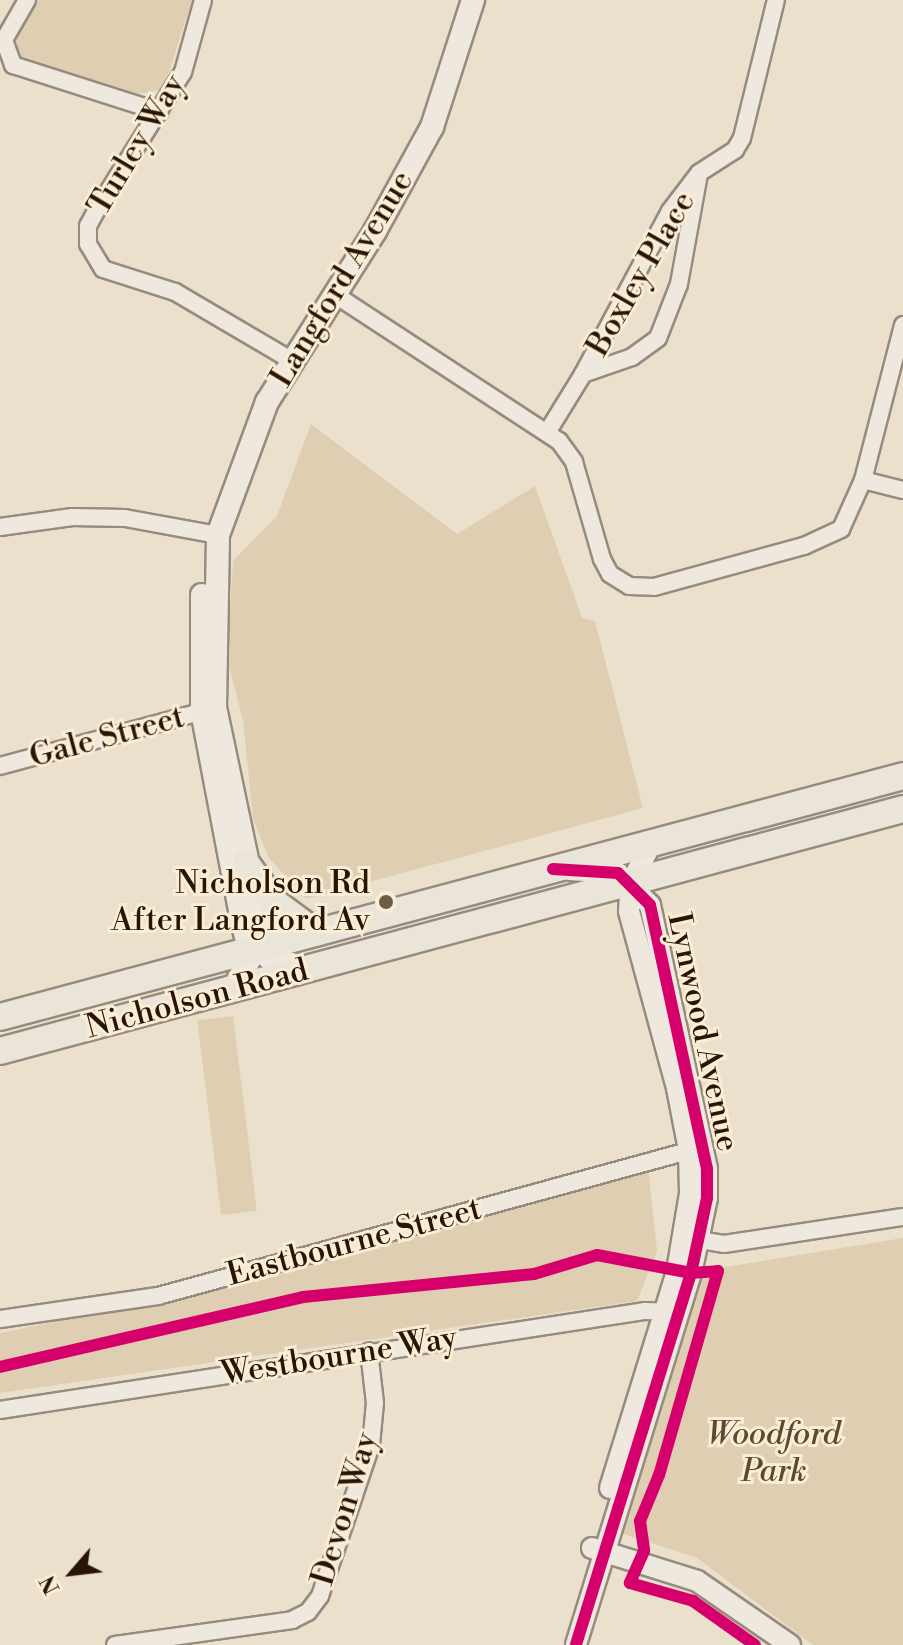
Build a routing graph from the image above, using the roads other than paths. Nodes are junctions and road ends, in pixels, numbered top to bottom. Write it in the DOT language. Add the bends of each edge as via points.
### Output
graph roads {
  1 [pos="27,0"];
  2 [pos="203,0"];
  3 [pos="473,0"];
  4 [pos="776,0"];
  5 [pos="160,112"];
  6 [pos="699,173"];
  7 [pos="334,294"];
  8 [pos="903,325"];
  9 [pos="291,360"];
  10 [pos="583,374"];
  11 [pos="548,431"];
  12 [pos="863,480"];
  13 [pos="903,490"];
  14 [pos="0,527"];
  15 [pos="218,535"];
  16 [pos="208,710"];
  17 [pos="0,766"];
  18 [pos="903,776"];
  19 [pos="903,809"];
  20 [pos="651,844"];
  21 [pos="246,863"];
  22 [pos="553,869"];
  23 [pos="631,883"];
  24 [pos="316,933"];
  25 [pos="258,949"];
  26 [pos="308,969"];
  27 [pos="233,989"];
  28 [pos="0,1017"];
  29 [pos="0,1051"];
  30 [pos="697,1149"];
  31 [pos="903,1217"];
  32 [pos="693,1239"];
  33 [pos="673,1312"];
  34 [pos="0,1319"];
  35 [pos="369,1351"];
  36 [pos="0,1410"];
  37 [pos="599,1550"];
  38 [pos="115,1645"];
  39 [pos="562,1645"];
  40 [pos="576,1645"];
  41 [pos="790,1645"];
  1 -- 5 [label="street" via="4,40 13,65"];
  2 -- 5 [label="street, Turley Way" via="183,72"];
  3 -- 7 [label="main road, Langford Avenue" via="432,127"];
  4 -- 6 [label="street, Boxley Place" via="742,138 735,150"];
  5 -- 9 [label="street, Turley Way" via="88,226 93,259 115,275 175,292"];
  6 -- 10 [label="street, Boxley Place" via="670,211"];
  6 -- 10 [label="street, Boxley Place" via="679,284 658,338 632,357"];
  7 -- 9 [label="main road, Langford Avenue"];
  7 -- 11 [label="street"];
  8 -- 12 [label="street"];
  9 -- 15 [label="main road, Langford Avenue" via="245,451"];
  10 -- 11 [label="street, Boxley Place"];
  11 -- 12 [label="street" via="574,462 602,559 610,574 629,586 654,587 824,538 841,529 852,514"];
  12 -- 13 [label="street"];
  14 -- 15 [label="street" via="72,517 125,518"];
  15 -- 16 [label="main road, Langford Avenue" via="199,625"];
  16 -- 17 [label="street, Gale Street"];
  16 -- 21 [label="main road, Langford Avenue"];
  16 -- 25 [label="main road, Langford Avenue" via="231,875 247,941"];
  18 -- 20 [label="main road, Nicholson Road"];
  19 -- 23 [label="main road, Nicholson Road"];
  20 -- 22 [label="main road, Nicholson Road"];
  20 -- 23 [label="street, Lynwood Avenue"];
  21 -- 24 [label="main road" via="274,902"];
  21 -- 25 [label="main road, Langford Avenue" via="263,935"];
  22 -- 23 [label="street, Lynwood Avenue" via="618,873"];
  22 -- 24 [label="main road, Nicholson Road"];
  23 -- 26 [label="main road, Nicholson Road"];
  23 -- 30 [label="street, Lynwood Avenue" via="650,905"];
  24 -- 25 [label="main road, Nicholson Road"];
  25 -- 26 [label="main road"];
  25 -- 27 [label="main road"];
  25 -- 28 [label="main road, Nicholson Road"];
  26 -- 27 [label="main road, Nicholson Road"];
  27 -- 29 [label="main road, Nicholson Road"];
  30 -- 32 [label="street, Lynwood Avenue" via="707,1198"];
  30 -- 34 [label="street, Eastbourne Street" via="158,1296"];
  31 -- 32 [label="street" via="724,1244"];
  32 -- 33 [label="street, Lynwood Avenue"];
  33 -- 35 [label="street, Westbourne Way"];
  33 -- 37 [label="street, Lynwood Avenue"];
  35 -- 36 [label="street, Westbourne Way"];
  35 -- 38 [label="street, Devon Way" via="375,1403 371,1445 320,1596 308,1612 292,1620"];
  37 -- 39 [label="street, Lynwood Avenue"];
  37 -- 40 [label="street, Lynwood Avenue"];
  37 -- 41 [label="street" via="697,1581"];
}
